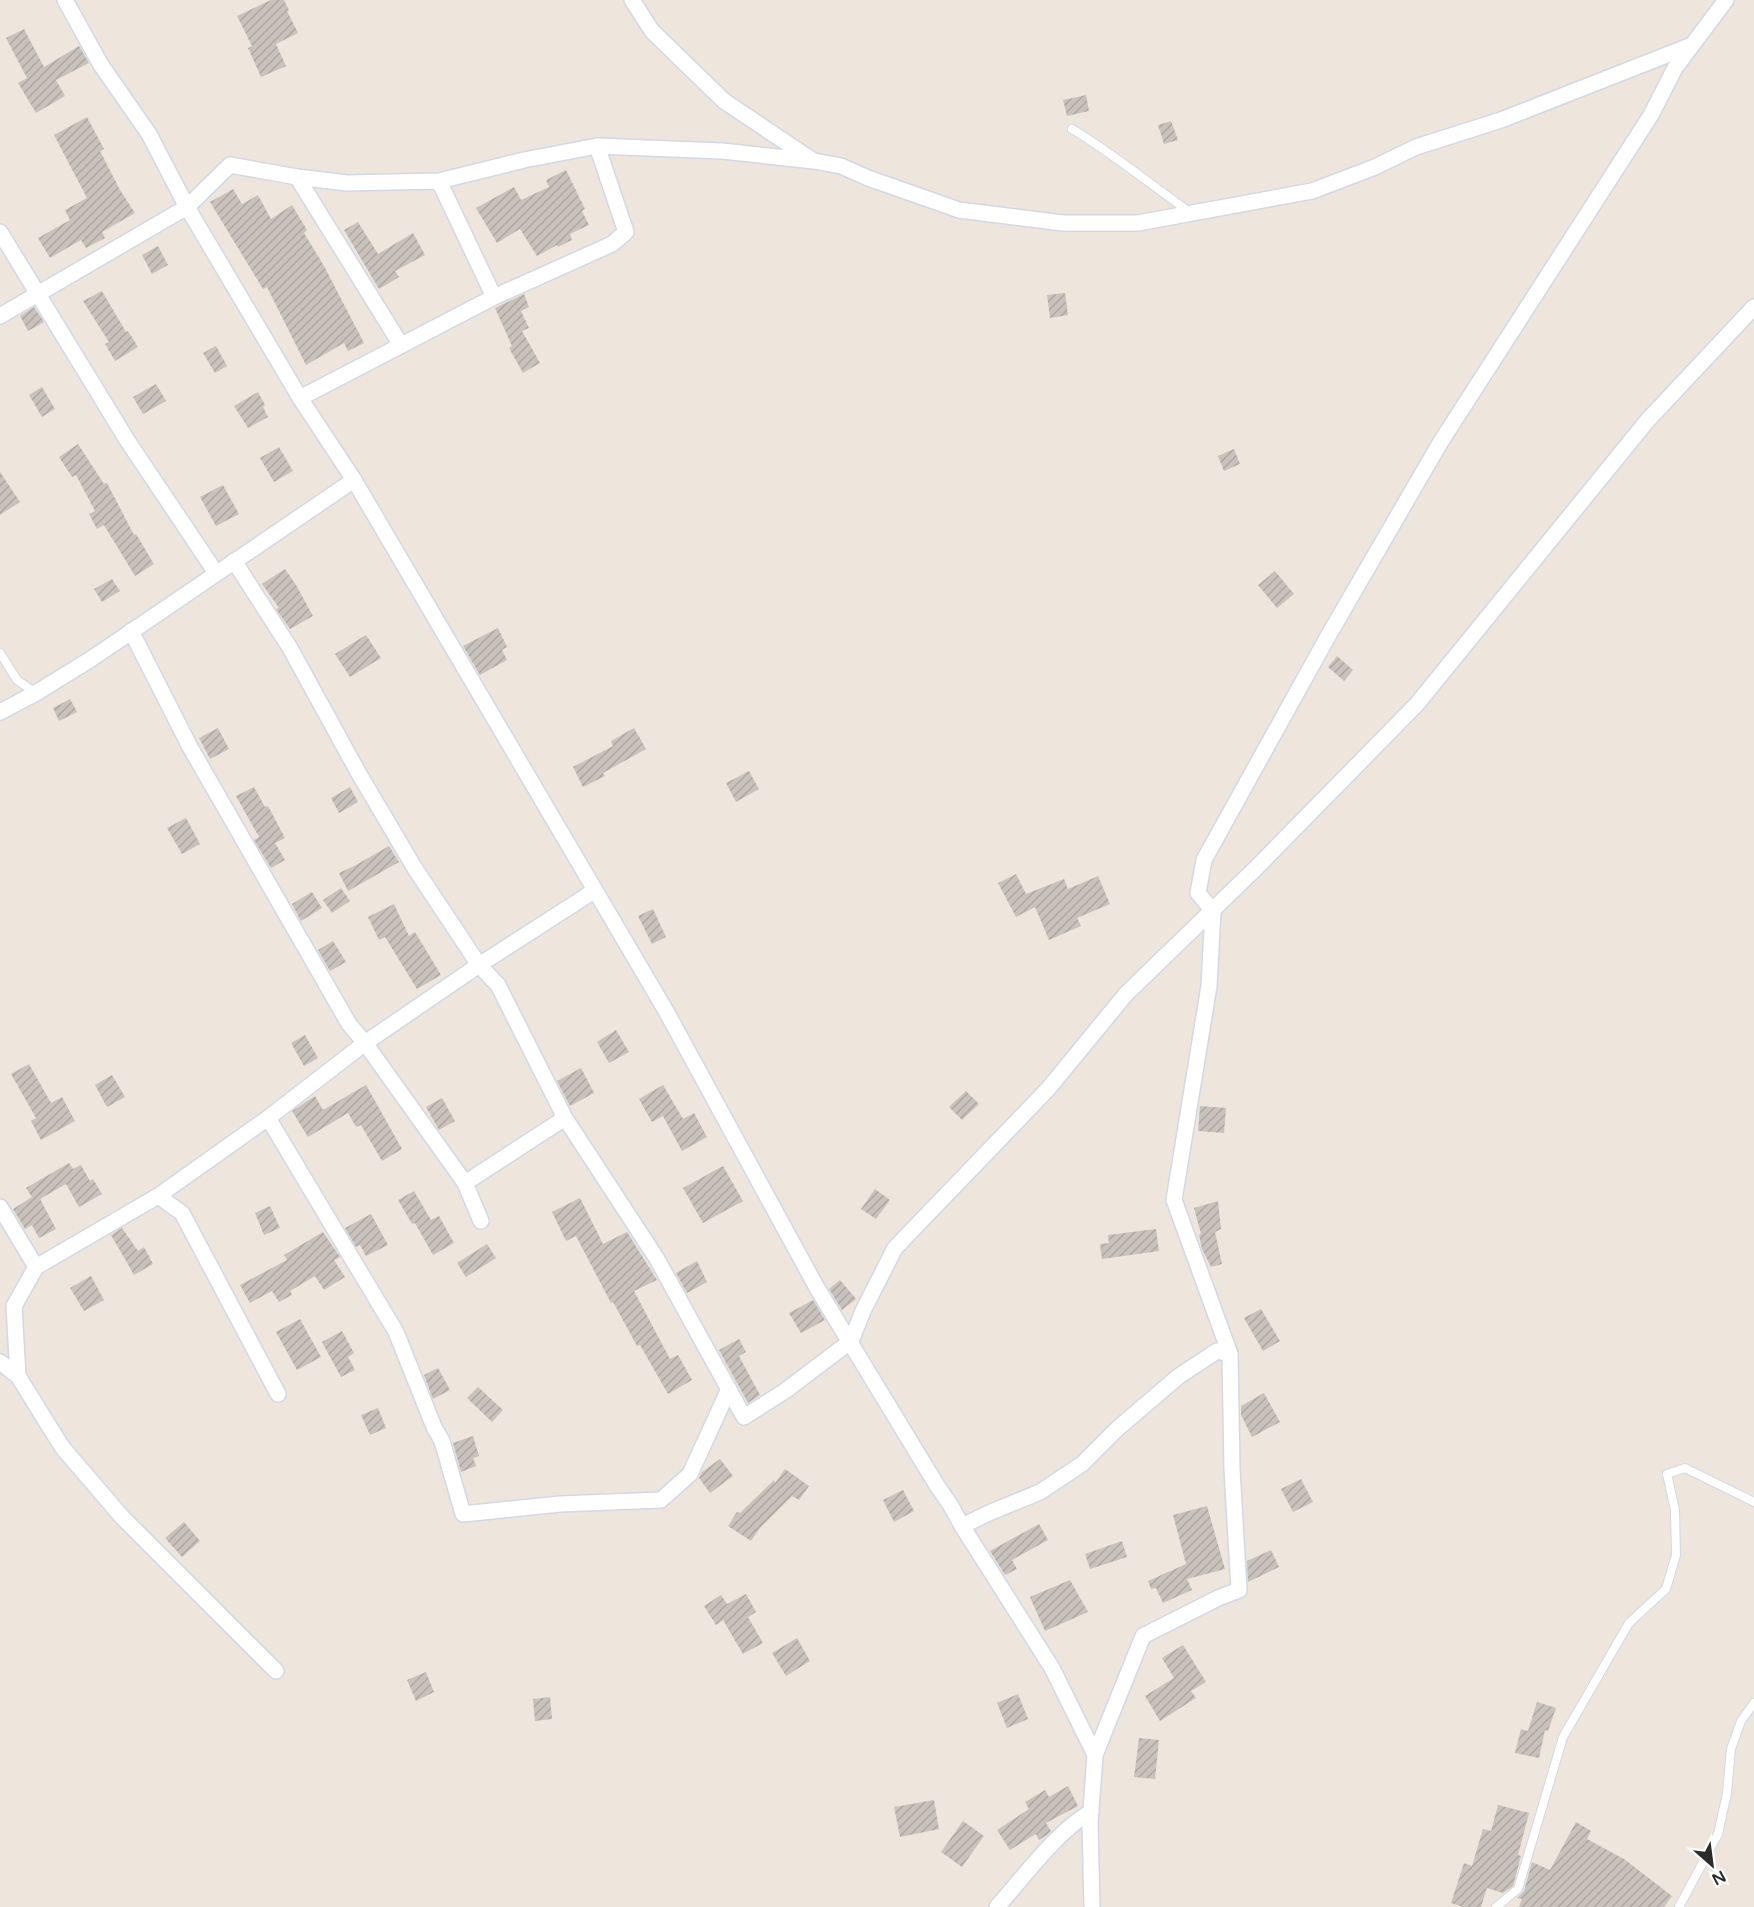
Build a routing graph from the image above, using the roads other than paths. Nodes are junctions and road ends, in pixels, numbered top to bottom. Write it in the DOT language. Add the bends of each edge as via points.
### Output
graph roads {
  1 [pos="65,0"];
  2 [pos="632,0"];
  3 [pos="1726,0"];
  4 [pos="1692,45"];
  5 [pos="1072,129"];
  6 [pos="597,146"];
  7 [pos="814,161"];
  8 [pos="297,177"];
  9 [pos="439,181"];
  10 [pos="187,207"];
  11 [pos="1192,214"];
  12 [pos="0,232"];
  13 [pos="37,294"];
  14 [pos="494,297"];
  15 [pos="1754,307"];
  16 [pos="0,316"];
  17 [pos="401,345"];
  18 [pos="300,398"];
  19 [pos="354,480"];
  20 [pos="234,561"];
  21 [pos="216,573"];
  22 [pos="131,631"];
  23 [pos="0,654"];
  24 [pos="36,693"];
  25 [pos="0,712"];
  26 [pos="594,891"];
  27 [pos="1213,911"];
  28 [pos="479,965"];
  29 [pos="365,1043"];
  30 [pos="268,1118"];
  31 [pos="564,1118"];
  32 [pos="465,1183"];
  33 [pos="158,1196"];
  34 [pos="0,1207"];
  35 [pos="481,1221"];
  36 [pos="36,1267"];
  37 [pos="851,1341"];
  38 [pos="1230,1354"];
  39 [pos="0,1362"];
  40 [pos="18,1376"];
  41 [pos="729,1389"];
  42 [pos="278,1394"];
  43 [pos="1754,1502"];
  44 [pos="962,1526"];
  45 [pos="276,1671"];
  46 [pos="1754,1703"];
  47 [pos="1095,1755"];
  48 [pos="1091,1812"];
  49 [pos="997,1907"];
  50 [pos="1092,1907"];
  51 [pos="1496,1907"];
  52 [pos="1680,1907"];
  1 -- 10 [label="street" via="101,65 149,134"];
  2 -- 7 [label="street" via="652,31 724,101"];
  3 -- 4 [label="street"];
  4 -- 11 [label="street" via="1501,120 1416,147 1312,191"];
  4 -- 27 [label="street" via="1440,443 1204,860 1198,893"];
  5 -- 11 [label="lane"];
  6 -- 7 [label="street" via="722,151"];
  6 -- 9 [label="street"];
  6 -- 14 [label="street" via="626,232 612,244"];
  7 -- 11 [label="street" via="841,166 959,210 1063,223 1138,223"];
  8 -- 9 [label="street" via="347,183"];
  8 -- 10 [label="street" via="230,165"];
  8 -- 17 [label="street"];
  9 -- 14 [label="street"];
  10 -- 13 [label="street"];
  10 -- 18 [label="street"];
  12 -- 13 [label="street"];
  13 -- 16 [label="street"];
  13 -- 21 [label="street" via="127,440"];
  14 -- 17 [label="street"];
  15 -- 27 [label="street" via="1647,421 1417,704"];
  17 -- 18 [label="street"];
  18 -- 19 [label="street"];
  19 -- 20 [label="street"];
  19 -- 26 [label="street"];
  20 -- 21 [label="street"];
  20 -- 28 [label="street" via="290,648 414,867"];
  21 -- 22 [label="street"];
  22 -- 24 [label="street"];
  22 -- 29 [label="street" via="190,747 349,1024"];
  23 -- 24 [label="lane" via="17,680"];
  24 -- 25 [label="street"];
  26 -- 28 [label="street"];
  26 -- 37 [label="street" via="666,1011 817,1288"];
  27 -- 37 [label="street" via="1126,994 1048,1089 895,1248"];
  27 -- 38 [label="street" via="1209,986 1174,1200"];
  28 -- 29 [label="street"];
  28 -- 31 [label="street" via="498,985"];
  29 -- 30 [label="street"];
  29 -- 32 [label="street"];
  30 -- 33 [label="street"];
  30 -- 41 [label="street" via="396,1332 442,1441 463,1514 560,1504 661,1500 690,1474"];
  31 -- 32 [label="street"];
  31 -- 41 [label="street" via="657,1259"];
  32 -- 35 [label="street"];
  33 -- 36 [label="street"];
  33 -- 42 [label="street" via="182,1213"];
  34 -- 36 [label="street"];
  36 -- 40 [label="street" via="14,1306"];
  37 -- 41 [label="street" via="786,1391 744,1417"];
  37 -- 44 [label="street"];
  38 -- 44 [label="street" via="1217,1351 1179,1376 1082,1464 1040,1492"];
  38 -- 47 [label="street" via="1239,1590 1143,1636"];
  39 -- 40 [label="street"];
  40 -- 45 [label="street" via="62,1447 122,1517"];
  43 -- 51 [label="lane" via="1685,1468 1667,1474 1675,1510 1676,1555 1666,1589 1629,1623 1563,1737 1518,1889"];
  44 -- 47 [label="street" via="1052,1668"];
  46 -- 52 [label="lane" via="1741,1721 1731,1749 1718,1834"];
  47 -- 48 [label="street"];
  48 -- 49 [label="street" via="1061,1836"];
  48 -- 50 [label="street"];
}
